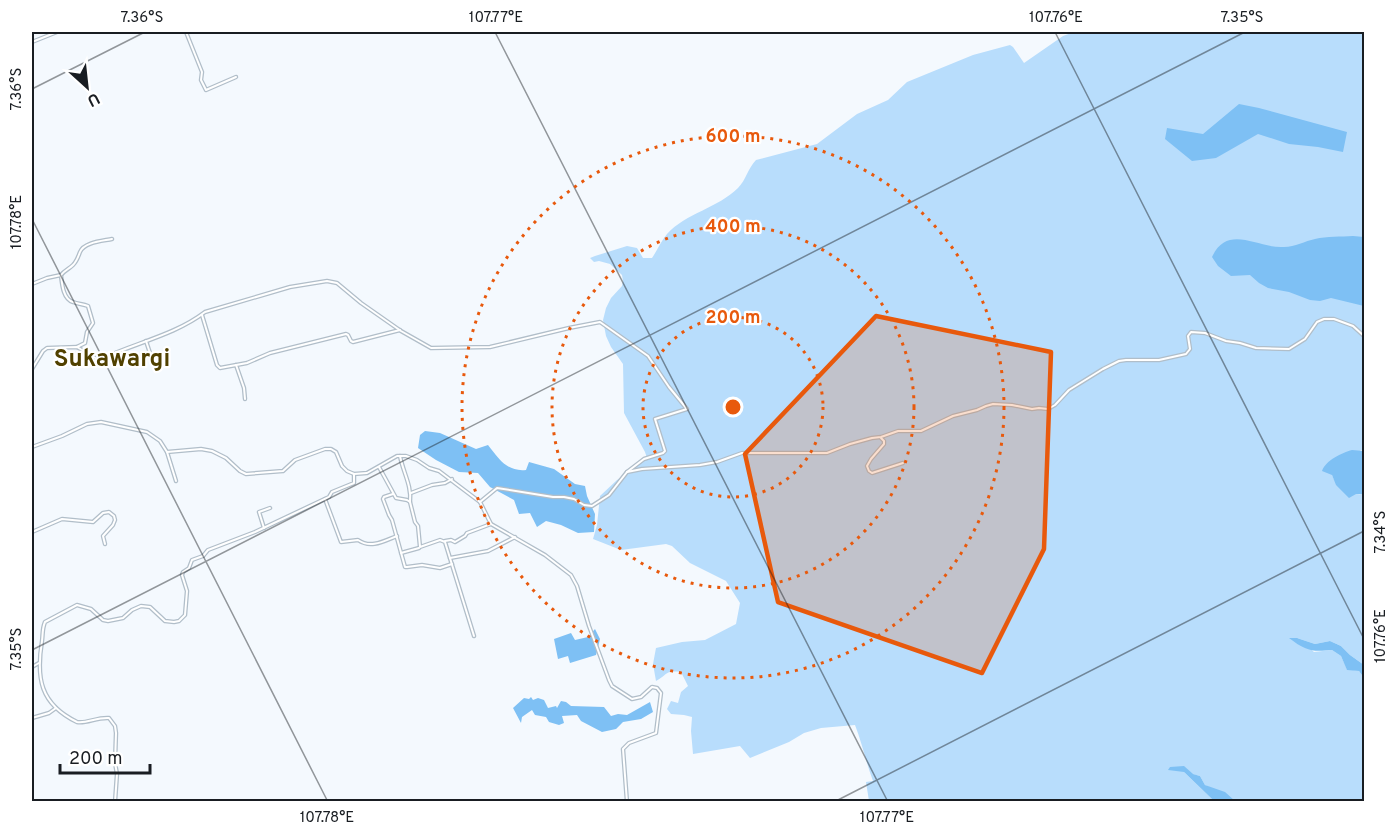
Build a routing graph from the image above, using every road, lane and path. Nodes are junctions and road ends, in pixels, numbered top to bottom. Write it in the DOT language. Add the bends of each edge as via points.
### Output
graph roads {
  1 [pos="57,32"];
  2 [pos="186,32"];
  3 [pos="32,42"];
  4 [pos="236,77"];
  5 [pos="112,239"];
  6 [pos="61,275"];
  7 [pos="32,284"];
  8 [pos="202,315"];
  9 [pos="400,330"];
  10 [pos="1365,336"];
  11 [pos="146,340"];
  12 [pos="77,347"];
  13 [pos="236,364"];
  14 [pos="155,368"];
  15 [pos="32,369"];
  16 [pos="245,399"];
  17 [pos="881,437"];
  18 [pos="32,447"];
  19 [pos="167,452"];
  20 [pos="400,456"];
  21 [pos="903,463"];
  22 [pos="379,467"];
  23 [pos="627,472"];
  24 [pos="354,474"];
  25 [pos="452,479"];
  26 [pos="176,482"];
  27 [pos="411,493"];
  28 [pos="393,494"];
  29 [pos="325,499"];
  30 [pos="410,502"];
  31 [pos="480,502"];
  32 [pos="270,508"];
  33 [pos="491,524"];
  34 [pos="264,528"];
  35 [pos="32,532"];
  36 [pos="397,536"];
  37 [pos="515,537"];
  38 [pos="445,542"];
  39 [pos="105,544"];
  40 [pos="420,547"];
  41 [pos="401,553"];
  42 [pos="450,558"];
  43 [pos="452,564"];
  44 [pos="474,636"];
  45 [pos="39,663"];
  46 [pos="32,667"];
  47 [pos="56,708"];
  48 [pos="32,718"];
  49 [pos="115,801"];
  50 [pos="627,801"];
  1 -- 3 [label="street"];
  2 -- 4 [label="street" via="206,90"];
  5 -- 6 [label="street" via="80,250 76,261"];
  6 -- 7 [label="street"];
  6 -- 12 [label="street" via="68,298 88,306 93,320 85,343"];
  8 -- 9 [label="street" via="290,287 327,281 337,284"];
  8 -- 11 [label="street"];
  8 -- 13 [label="street" via="218,367"];
  9 -- 13 [label="street" via="353,342 346,334"];
  9 -- 23 [label="street" via="431,348 490,347 602,323 648,356 687,409 655,420 665,451 644,459"];
  10 -- 17 [label="street" via="1334,319 1318,321 1305,339 1289,349 1256,348 1191,332 1186,354 1119,362 1073,387 1048,408 993,404 953,416 923,431 897,431"];
  11 -- 12 [label="street" via="101,359"];
  11 -- 14 [label="street"];
  12 -- 15 [label="street" via="45,349"];
  13 -- 16 [label="street"];
  17 -- 21 [label="street" via="884,444 867,466 869,471"];
  17 -- 23 [label="street" via="827,453 742,453 700,465"];
  18 -- 19 [label="street" via="101,422 147,432"];
  19 -- 24 [label="street" via="212,451 246,474 283,471 295,460 331,449 346,471"];
  19 -- 26 [label="street"];
  20 -- 22 [label="street"];
  20 -- 25 [label="street" via="417,460"];
  20 -- 27 [label="street"];
  22 -- 24 [label="street"];
  22 -- 28 [label="street"];
  23 -- 31 [label="street" via="609,495 592,506 564,497 497,488"];
  24 -- 29 [label="street" via="355,482"];
  25 -- 27 [label="street"];
  25 -- 31 [label="street"];
  27 -- 30 [label="street"];
  28 -- 30 [label="street"];
  28 -- 36 [label="street" via="383,499"];
  29 -- 34 [label="street"];
  29 -- 36 [label="street" via="342,542 377,544"];
  30 -- 40 [label="street"];
  31 -- 33 [label="street"];
  32 -- 34 [label="street" via="259,512"];
  33 -- 37 [label="street"];
  33 -- 38 [label="street" via="456,541"];
  34 -- 45 [label="street" via="192,560 182,575 187,591 185,615 180,621 165,621 150,607 141,606 123,618 108,621 92,609 77,605 45,622"];
  35 -- 39 [label="street" via="62,519 90,522 109,512 115,520 103,536"];
  36 -- 41 [label="street"];
  37 -- 42 [label="street" via="488,551"];
  37 -- 50 [label="street" via="573,577 612,686 632,699 652,687 661,693 656,733 622,749"];
  38 -- 40 [label="street"];
  38 -- 42 [label="street"];
  40 -- 41 [label="street"];
  41 -- 43 [label="street" via="406,567 440,568"];
  42 -- 43 [label="street"];
  43 -- 44 [label="street"];
  45 -- 46 [label="street"];
  45 -- 47 [label="street" via="47,698"];
  47 -- 48 [label="street"];
  47 -- 49 [label="street" via="76,722 101,717 112,722 116,733"];
}
